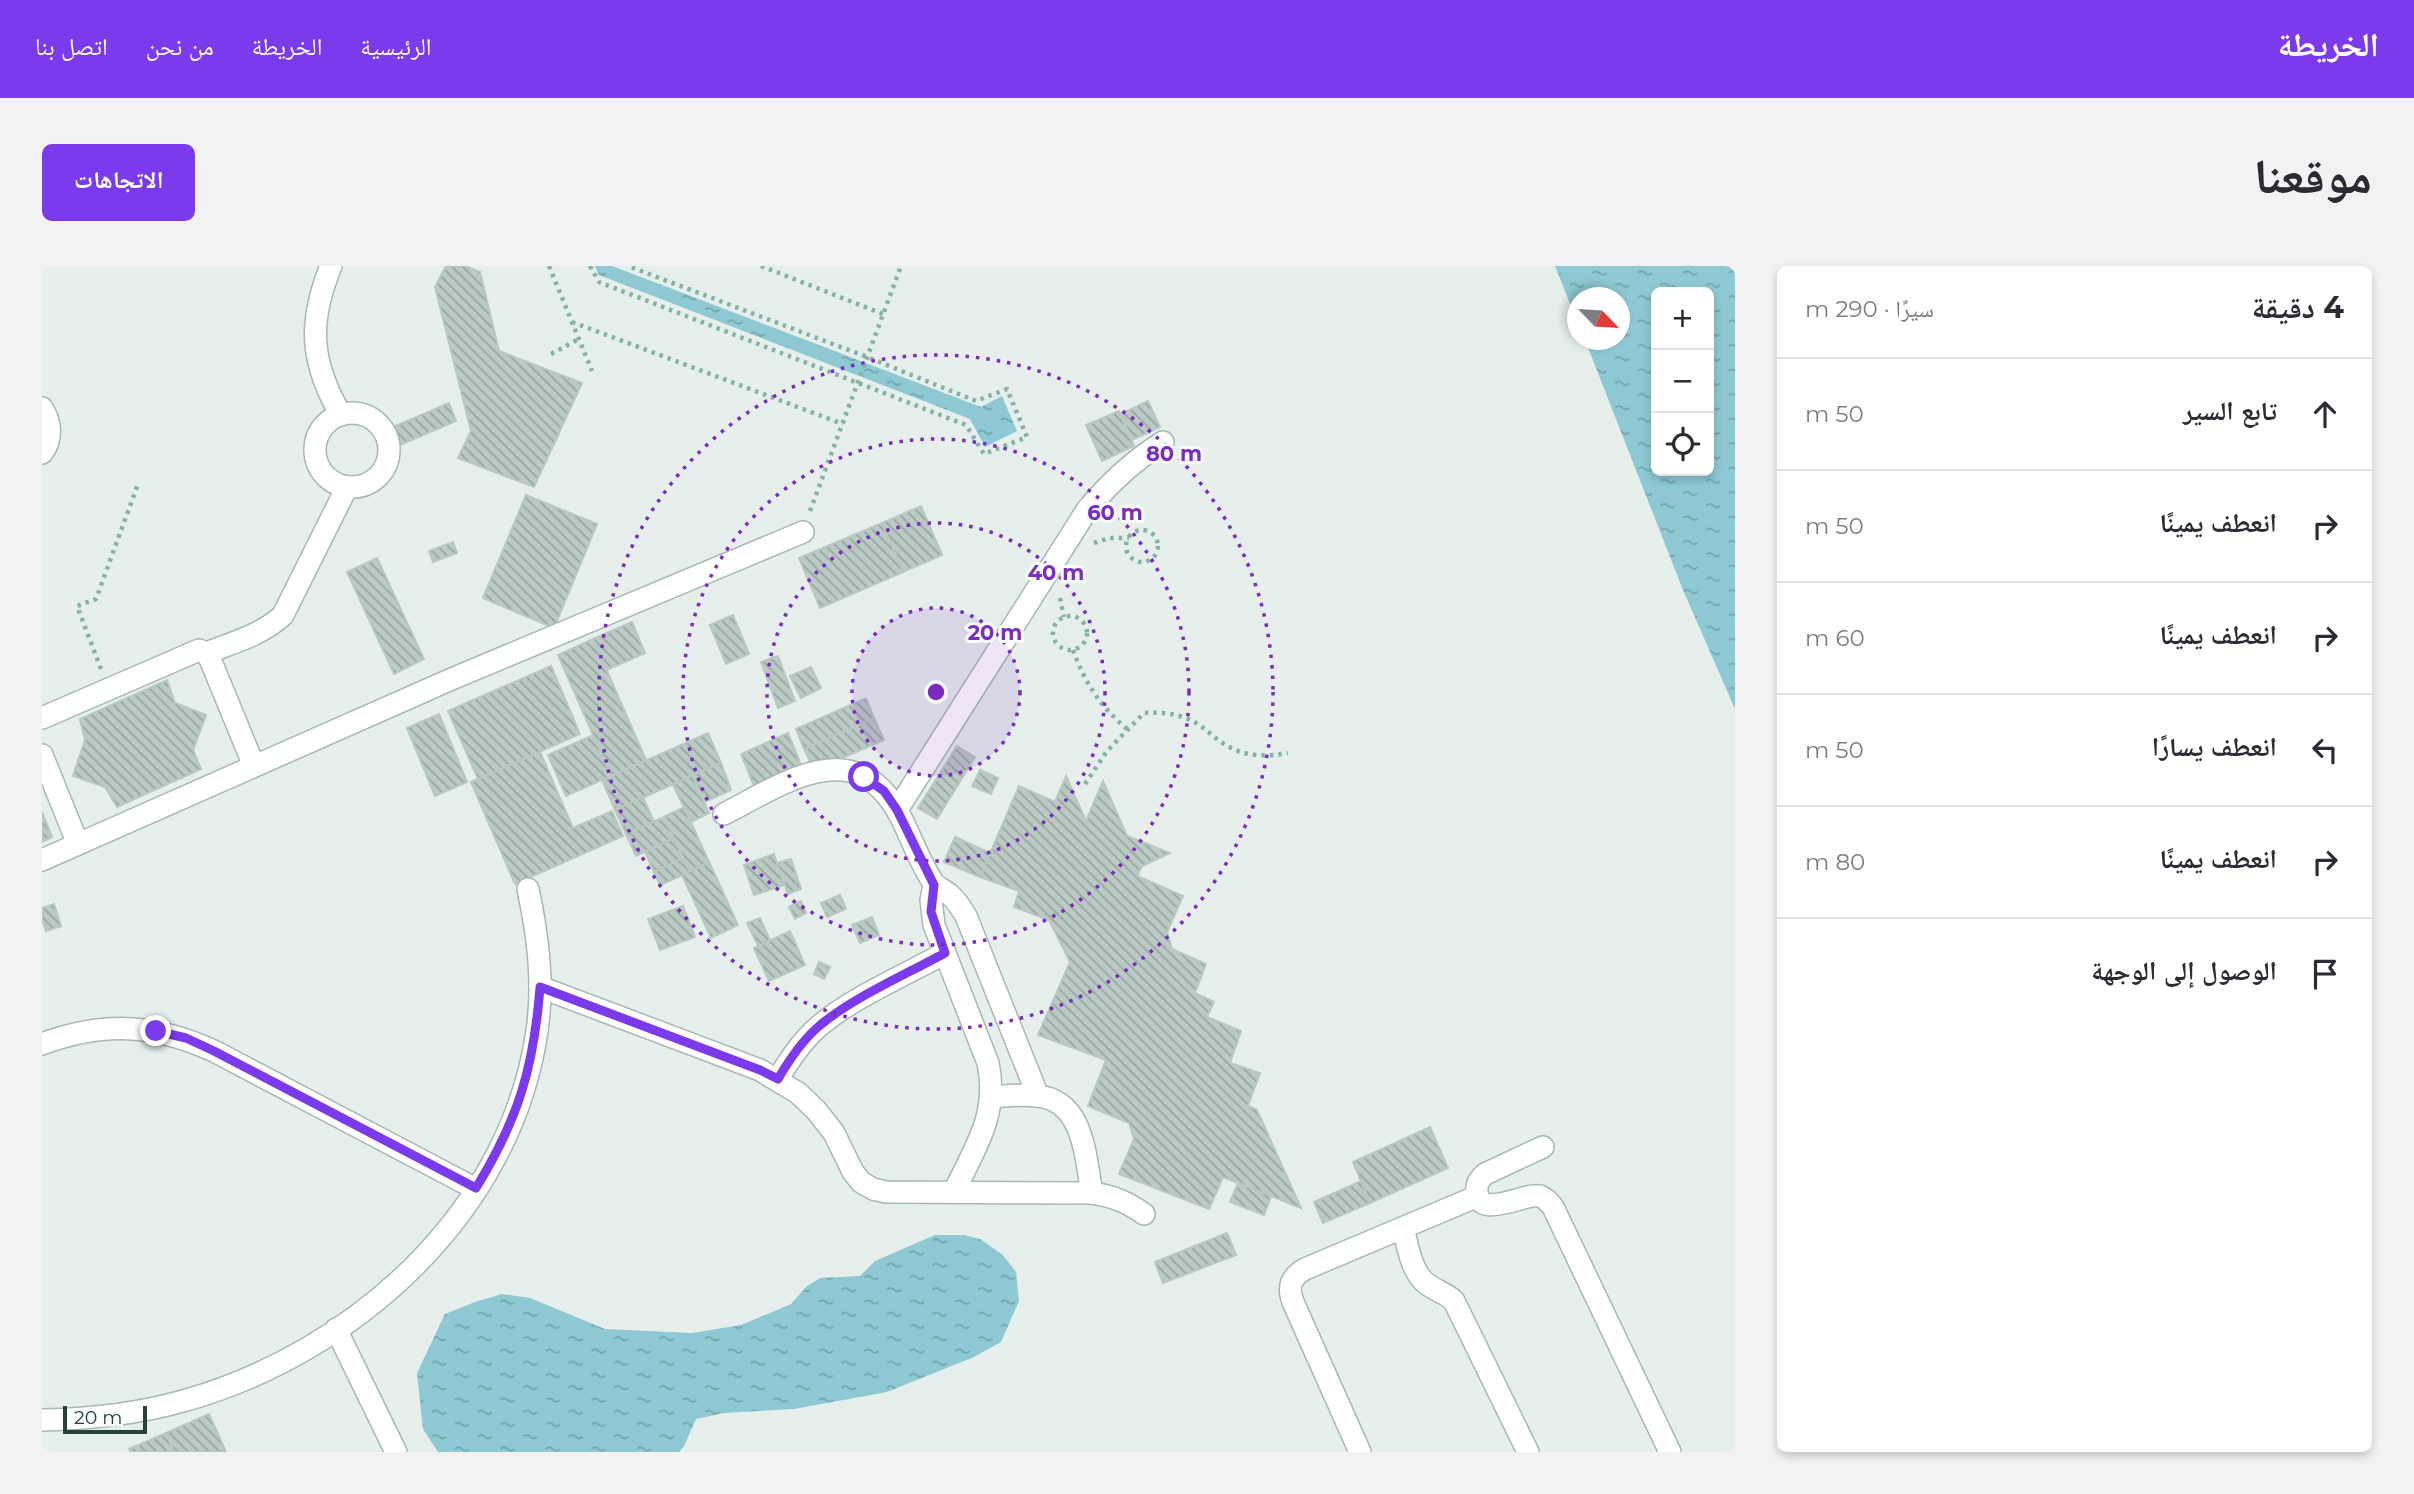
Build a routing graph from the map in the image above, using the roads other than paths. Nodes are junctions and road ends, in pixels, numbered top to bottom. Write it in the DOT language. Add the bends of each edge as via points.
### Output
graph roads {
  1 [pos="331,266"];
  2 [pos="42,408"];
  3 [pos="341,415"];
  4 [pos="1163,442"];
  5 [pos="42,453"];
  6 [pos="347,487"];
  7 [pos="803,532"];
  8 [pos="206,653"];
  9 [pos="42,718"];
  10 [pos="42,755"];
  11 [pos="254,766"];
  12 [pos="897,810"];
  13 [pos="724,814"];
  14 [pos="78,844"];
  15 [pos="42,860"];
  16 [pos="934,885"];
  17 [pos="528,889"];
  18 [pos="945,953"];
  19 [pos="540,987"];
  20 [pos="42,1044"];
  21 [pos="778,1079"];
  22 [pos="1038,1096"];
  23 [pos="992,1097"];
  24 [pos="1543,1147"];
  25 [pos="476,1188"];
  26 [pos="954,1192"];
  27 [pos="1092,1193"];
  28 [pos="1478,1196"];
  29 [pos="1144,1214"];
  30 [pos="1403,1228"];
  31 [pos="336,1329"];
  32 [pos="42,1420"];
  33 [pos="396,1452"];
  34 [pos="1360,1452"];
  35 [pos="1528,1452"];
  36 [pos="1670,1452"];
  1 -- 3 [label="lane" via="316,313 314,339 327,392"];
  2 -- 5 [label="lane" via="48,416 50,438"];
  3 -- 6 [label="lane" via="321,430 315,454 326,477"];
  3 -- 6 [label="lane" via="353,413 375,421 388,441 389,453 380,475 371,483"];
  4 -- 12 [label="lane" via="1126,468 1087,510"];
  6 -- 8 [label="lane" via="283,615 266,628"];
  7 -- 11 [label="lane"];
  8 -- 9 [label="lane" via="192,651"];
  8 -- 11 [label="lane"];
  10 -- 14 [label="lane"];
  11 -- 14 [label="lane"];
  12 -- 13 [label="lane" via="884,791 842,769 797,777"];
  12 -- 16 [label="lane"];
  14 -- 15 [label="lane"];
  16 -- 18 [label="lane" via="931,912"];
  16 -- 22 [label="lane" via="966,916"];
  17 -- 19 [label="lane"];
  18 -- 21 [label="lane" via="818,1027 795,1051"];
  18 -- 23 [label="lane" via="988,1063"];
  19 -- 21 [label="lane"];
  19 -- 25 [label="lane" via="529,1072 516,1113"];
  20 -- 25 [label="lane" via="95,1029 156,1031 186,1038"];
  21 -- 26 [label="lane" via="816,1110 861,1182 887,1192"];
  22 -- 23 [label="lane"];
  22 -- 27 [label="lane" via="1058,1101 1073,1115"];
  23 -- 26 [label="lane" via="985,1127"];
  24 -- 28 [label="lane" via="1485,1174 1476,1188"];
  25 -- 31 [label="lane" via="454,1222 400,1281"];
  26 -- 27 [label="lane"];
  27 -- 29 [label="lane" via="1111,1196"];
  28 -- 30 [label="lane"];
  28 -- 36 [label="lane" via="1489,1205 1531,1196 1548,1200"];
  30 -- 34 [label="lane" via="1296,1274 1289,1292"];
  30 -- 35 [label="lane" via="1419,1275 1454,1301"];
  31 -- 32 [label="lane" via="288,1358 184,1401 129,1413"];
  31 -- 33 [label="lane"];
}
